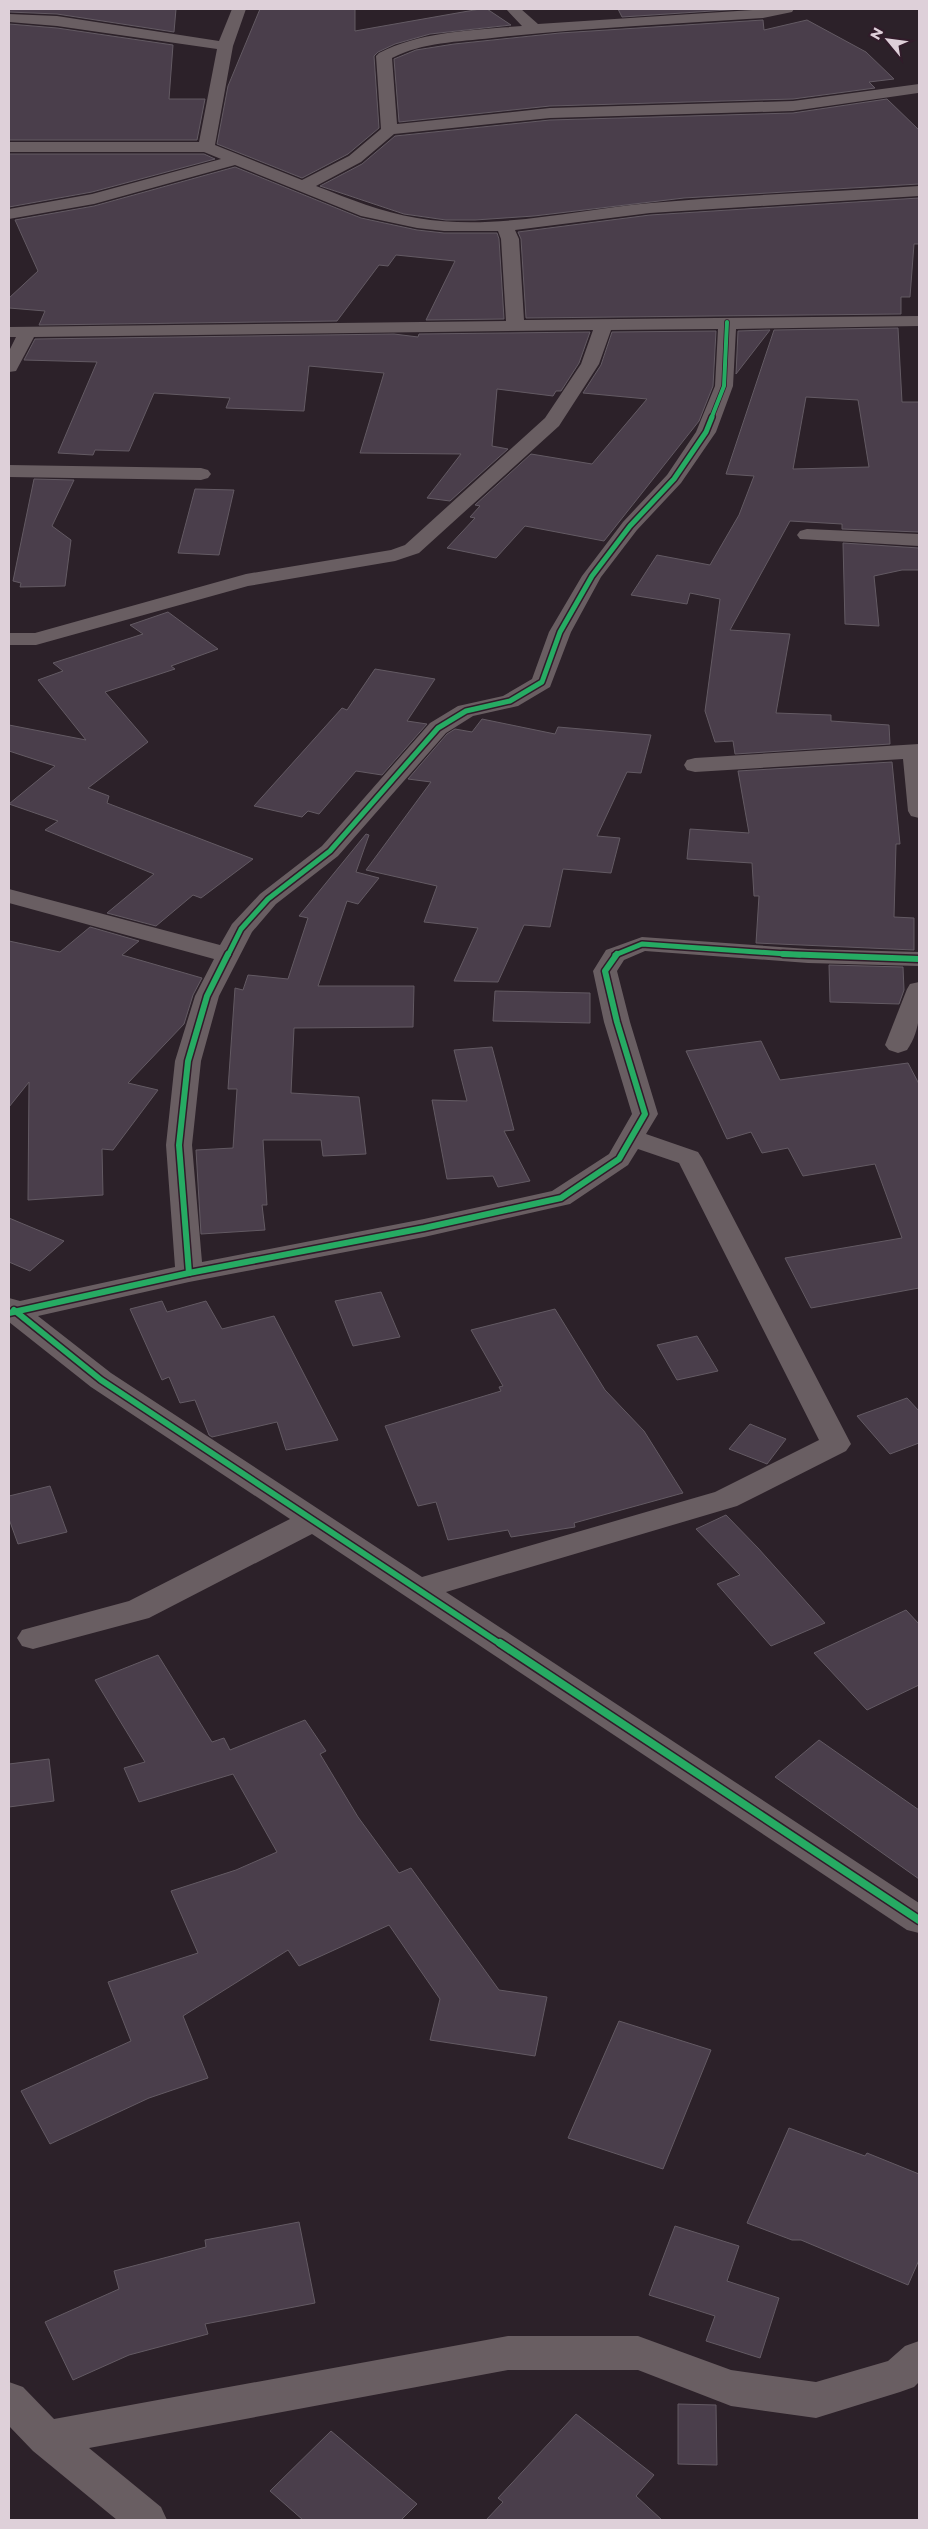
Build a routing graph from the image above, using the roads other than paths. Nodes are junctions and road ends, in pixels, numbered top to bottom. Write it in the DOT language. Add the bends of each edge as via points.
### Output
graph roads {
  1 [pos="238,9"];
  2 [pos="513,9"];
  3 [pos="787,9"];
  4 [pos="9,18"];
  5 [pos="533,28"];
  6 [pos="225,46"];
  7 [pos="918,88"];
  8 [pos="389,130"];
  9 [pos="9,147"];
  10 [pos="206,147"];
  11 [pos="234,160"];
  12 [pos="301,187"];
  13 [pos="919,191"];
  14 [pos="9,214"];
  15 [pos="505,226"];
  16 [pos="919,320"];
  17 [pos="727,322"];
  18 [pos="604,325"];
  19 [pos="515,326"];
  20 [pos="29,330"];
  21 [pos="9,332"];
  22 [pos="9,367"];
  23 [pos="9,471"];
  24 [pos="201,474"];
  25 [pos="807,535"];
  26 [pos="919,540"];
  27 [pos="9,639"];
  28 [pos="917,751"];
  29 [pos="695,765"];
  30 [pos="919,811"];
  31 [pos="9,896"];
  32 [pos="228,955"];
  33 [pos="919,959"];
  34 [pos="919,989"];
  35 [pos="898,1045"];
  36 [pos="631,1138"];
  37 [pos="189,1273"];
  38 [pos="12,1310"];
  39 [pos="312,1521"];
  40 [pos="416,1590"];
  41 [pos="33,1638"];
  42 [pos="919,1920"];
  43 [pos="919,2358"];
  44 [pos="9,2400"];
  45 [pos="47,2438"];
  46 [pos="146,2520"];
  1 -- 6 [label="street"];
  2 -- 5 [label="street"];
  3 -- 5 [label="street" via="763,14"];
  4 -- 6 [label="street" via="57,21"];
  5 -- 8 [label="street" via="421,42 397,48 384,56"];
  6 -- 10 [label="street"];
  7 -- 8 [label="street" via="793,106 550,113"];
  8 -- 12 [label="street" via="355,159"];
  9 -- 10 [label="street"];
  10 -- 11 [label="street"];
  11 -- 12 [label="street"];
  11 -- 14 [label="street" via="94,200"];
  12 -- 15 [label="street" via="366,212 417,223"];
  13 -- 15 [label="street" via="650,208"];
  15 -- 19 [label="street" via="510,239"];
  16 -- 17 [label="street"];
  17 -- 18 [label="street"];
  17 -- 32 [label="street" via="724,386 706,432 674,479 630,526 592,576 560,632 542,682 510,701 466,711 438,728 330,851 268,899 241,929"];
  18 -- 19 [label="street"];
  18 -- 27 [label="street" via="590,364 552,422 412,549 395,555 246,580 36,640"];
  19 -- 20 [label="street"];
  20 -- 21 [label="street"];
  20 -- 22 [label="street"];
  23 -- 24 [label="street"];
  25 -- 26 [label="street"];
  28 -- 29 [label="street"];
  28 -- 30 [label="street"];
  31 -- 32 [label="street"];
  32 -- 37 [label="street" via="207,996 188,1061 179,1145"];
  33 -- 36 [label="street" via="808,956 642,944 616,955 605,971 645,1114"];
  34 -- 35 [label="street"];
  36 -- 37 [label="street" via="619,1159 561,1198"];
  36 -- 40 [label="street" via="688,1158 836,1444 726,1498"];
  37 -- 38 [label="street"];
  38 -- 39 [label="street" via="101,1380"];
  39 -- 40 [label="street"];
  39 -- 41 [label="street" via="138,1610"];
  40 -- 42 [label="street"];
  43 -- 45 [label="street" via="900,2375 816,2400 731,2388 638,2353 508,2353"];
  44 -- 45 [label="street"];
  45 -- 46 [label="street"];
}
